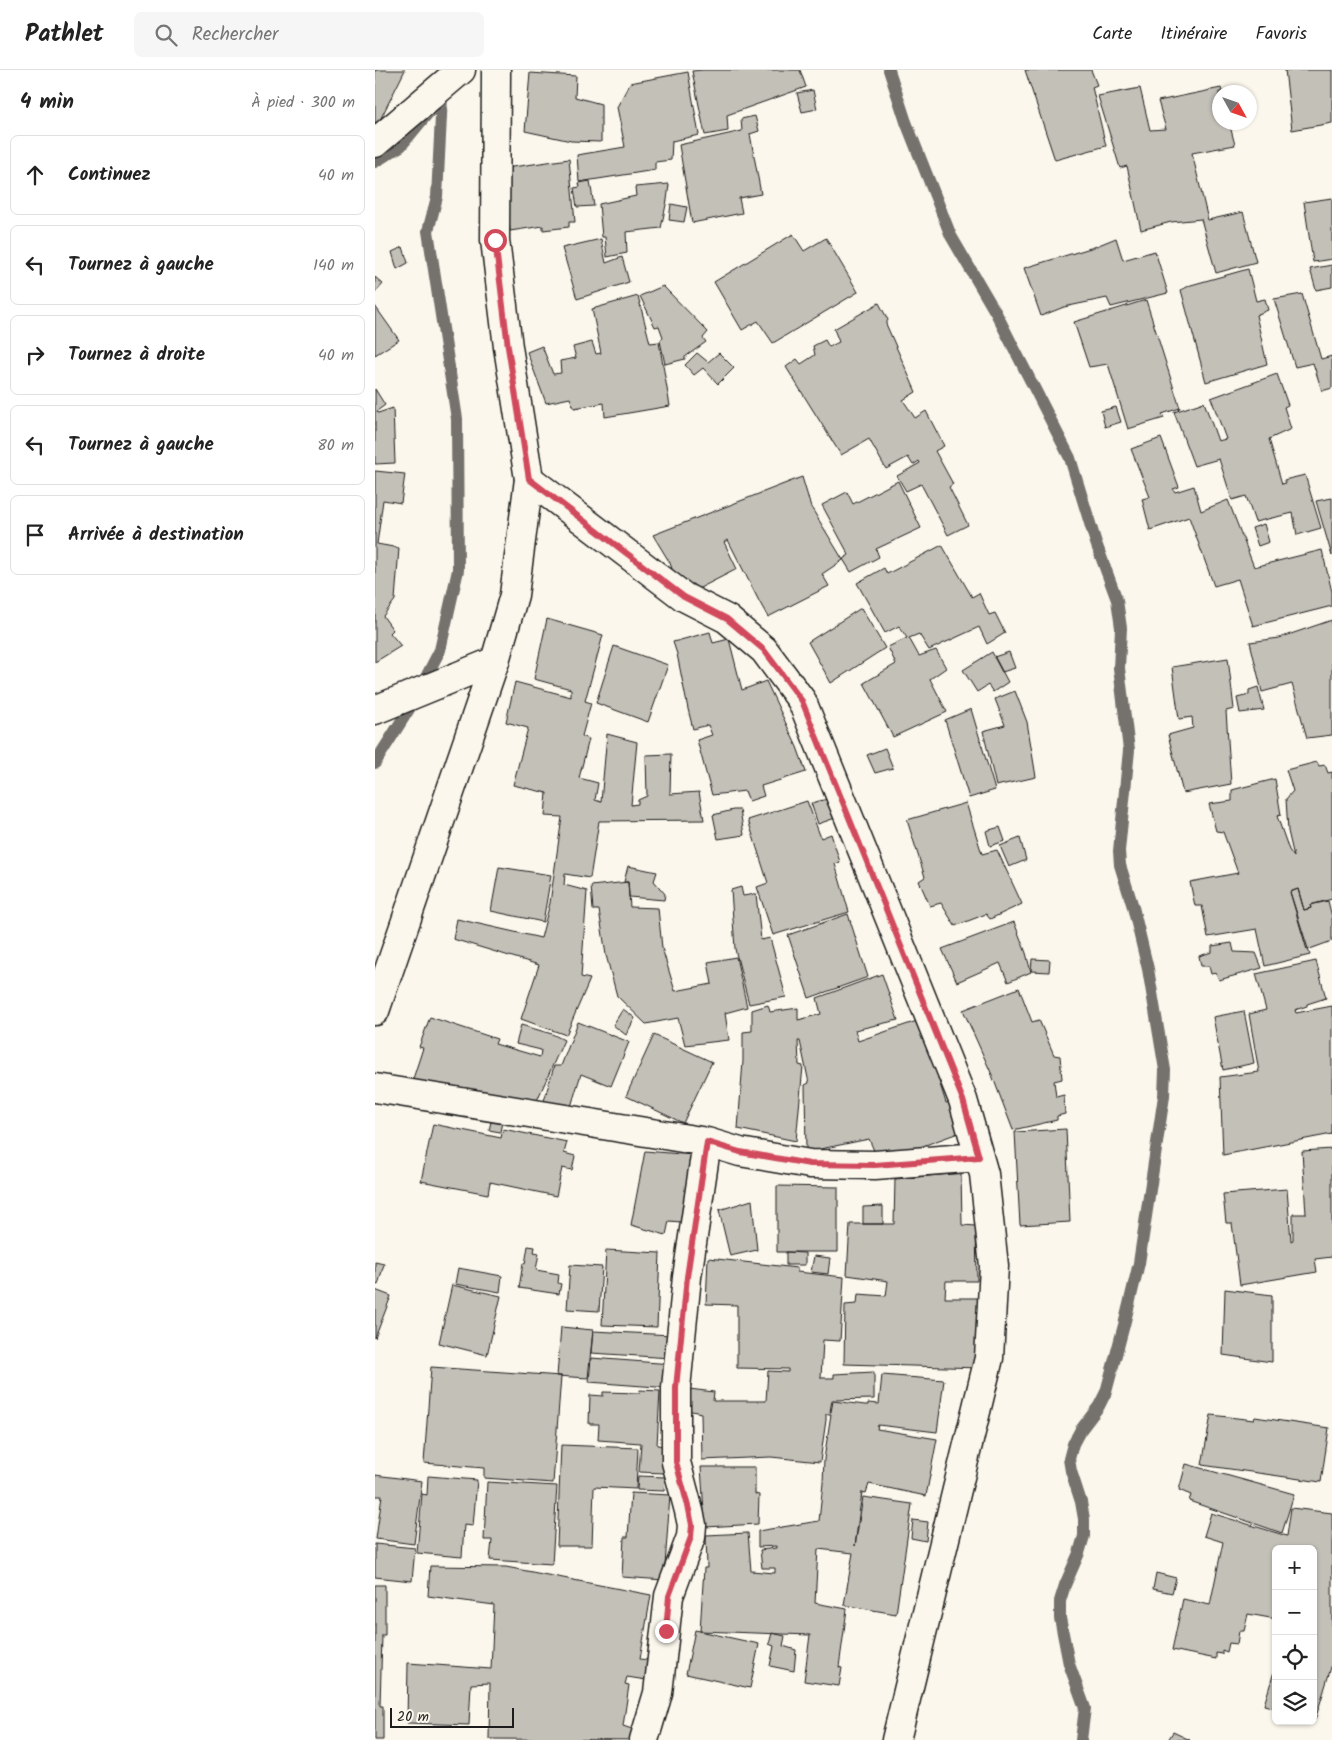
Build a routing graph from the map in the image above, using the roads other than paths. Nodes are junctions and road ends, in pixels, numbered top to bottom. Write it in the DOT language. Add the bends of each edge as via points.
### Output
graph roads {
  1 [pos="461,70"];
  2 [pos="496,70"];
  3 [pos="375,143"];
  4 [pos="529,479"];
  5 [pos="495,661"];
  6 [pos="375,710"];
  7 [pos="375,1012"];
  8 [pos="375,1088"];
  9 [pos="707,1142"];
  10 [pos="979,1157"];
  11 [pos="644,1740"];
  12 [pos="896,1740"];
  1 -- 3 [label="street"];
  2 -- 4 [label="street" via="495,240"];
  4 -- 5 [label="street" via="514,595"];
  4 -- 10 [label="street" via="684,597 727,619 764,650 802,701 963,1100"];
  5 -- 6 [label="street"];
  5 -- 7 [label="street"];
  8 -- 9 [label="street"];
  9 -- 10 [label="street" via="740,1152 810,1164 875,1165"];
  9 -- 11 [label="street" via="687,1277 676,1388 676,1462 689,1510 691,1537 669,1596 658,1693"];
  10 -- 12 [label="street" via="984,1174 994,1266 989,1358"];
}
